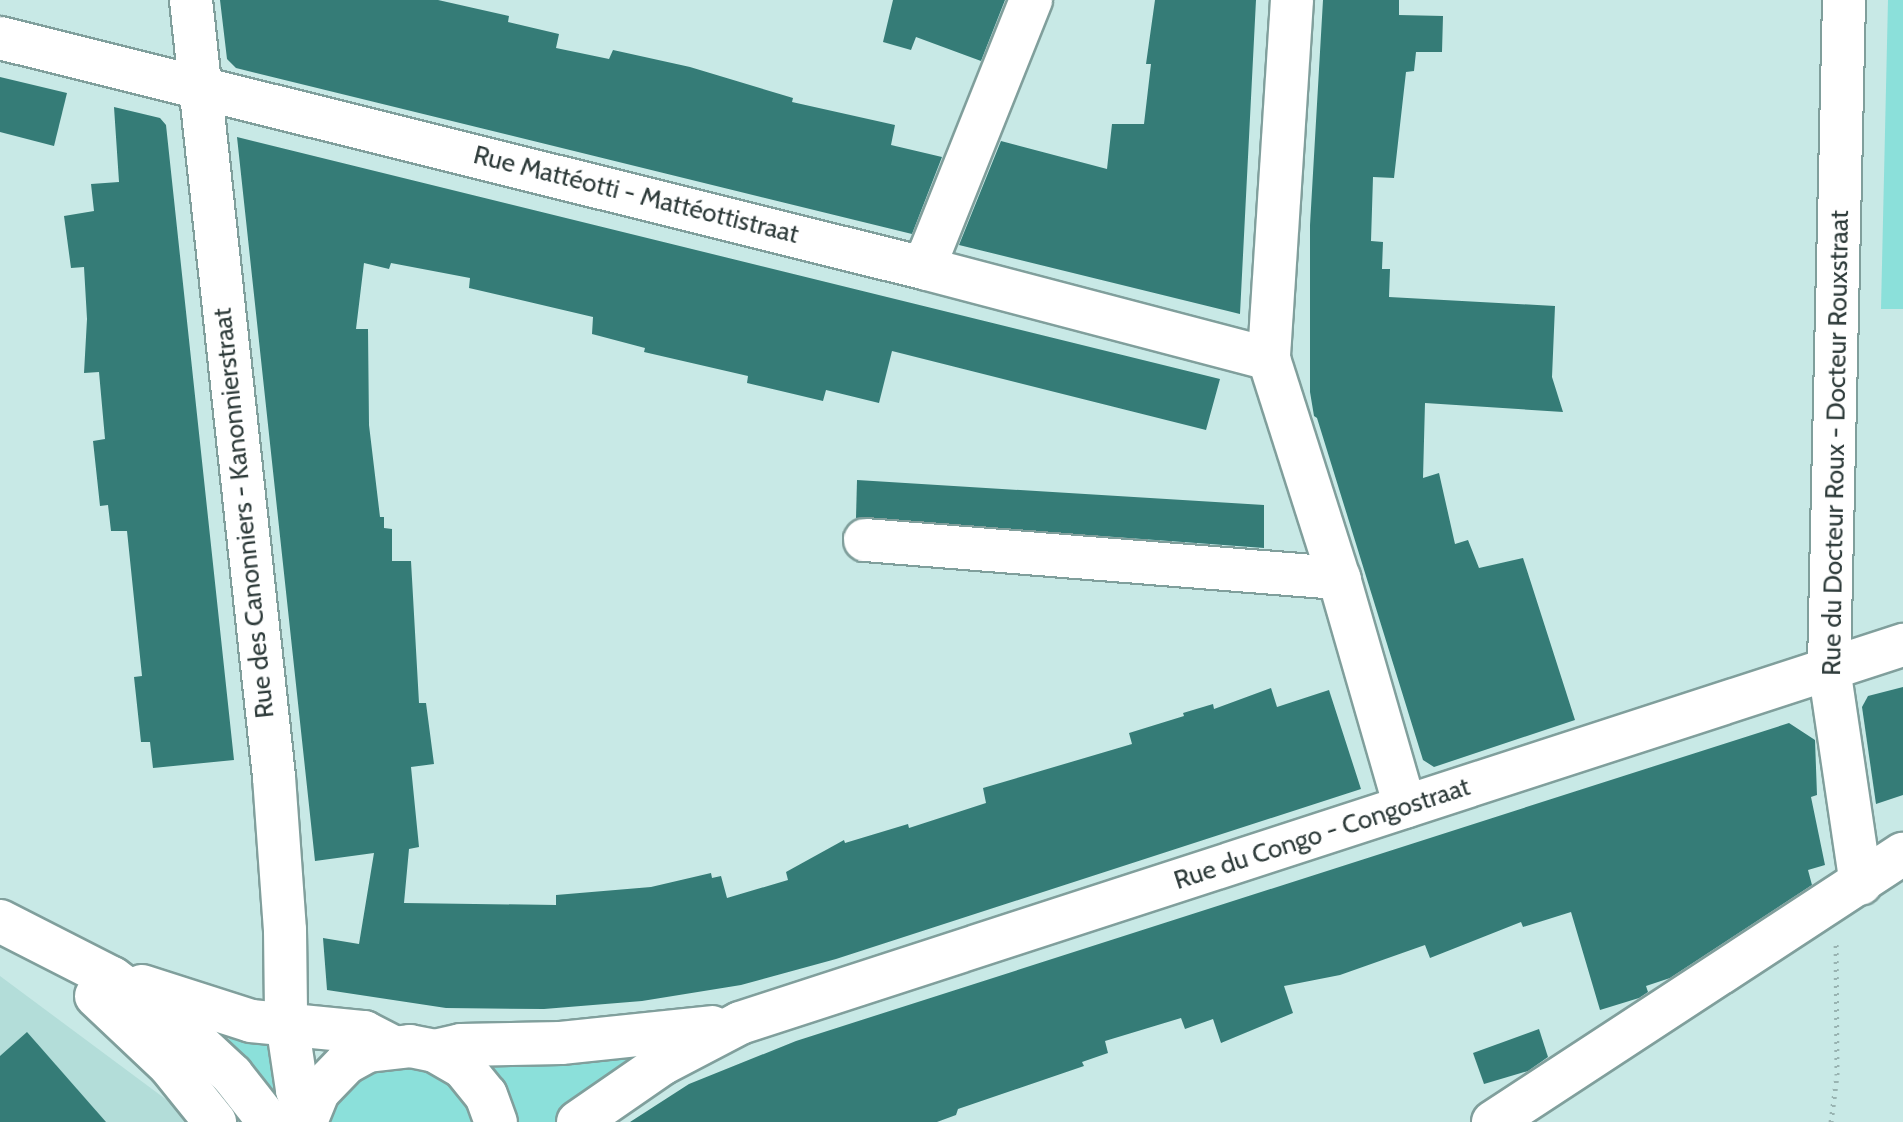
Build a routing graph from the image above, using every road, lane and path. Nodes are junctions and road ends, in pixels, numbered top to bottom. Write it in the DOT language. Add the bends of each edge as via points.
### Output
graph roads {
  1 [pos="191,0"];
  2 [pos="1031,0"];
  3 [pos="1292,0"];
  4 [pos="1844,0"];
  5 [pos="0,38"];
  6 [pos="197,84"];
  7 [pos="927,269"];
  8 [pos="1269,359"];
  9 [pos="865,540"];
  10 [pos="1339,578"];
  11 [pos="1903,645"];
  12 [pos="1829,668"];
  13 [pos="1405,807"];
  14 [pos="1903,854"];
  15 [pos="1847,893"];
  16 [pos="0,921"];
  17 [pos="285,930"];
  18 [pos="68,955"];
  19 [pos="112,978"];
  20 [pos="215,1010"];
  21 [pos="740,1023"];
  22 [pos="288,1027"];
  23 [pos="391,1046"];
  24 [pos="435,1051"];
  25 [pos="294,1120"];
  26 [pos="215,1122"];
  27 [pos="496,1122"];
  28 [pos="578,1122"];
  29 [pos="1493,1122"];
  30 [pos="1831,1122"];
  1 -- 6 [label="street, Rue des Canonniers - Kanonnierstraat"];
  2 -- 7 [label="street"];
  3 -- 8 [label="street"];
  4 -- 12 [label="street, Rue du Docteur Roux - Docteur Rouxstraat"];
  5 -- 6 [label="street, Rue Mattéotti - Mattéottistraat"];
  6 -- 7 [label="street, Rue Mattéotti - Mattéottistraat"];
  6 -- 17 [label="street, Rue des Canonniers - Kanonnierstraat" via="274,777"];
  7 -- 8 [label="street, Rue Mattéotti - Mattéottistraat"];
  8 -- 10 [label="street"];
  9 -- 10 [label="street"];
  10 -- 13 [label="street"];
  11 -- 12 [label="street, Rue du Congo - Congostraat"];
  12 -- 13 [label="street, Rue du Congo - Congostraat"];
  12 -- 15 [label="street, Rue du Docteur Roux - Docteur Rouxstraat"];
  13 -- 21 [label="street, Rue du Congo - Congostraat"];
  14 -- 15 [label="street"];
  15 -- 29 [label="street"];
  15 -- 30 [label="path"];
  16 -- 18 [label="street"];
  17 -- 20 [label="street" via="255,985"];
  17 -- 22 [label="street, Rue des Canonniers - Kanonnierstraat"];
  18 -- 19 [label="street"];
  18 -- 26 [label="street" via="95,995 170,1066"];
  19 -- 20 [label="street"];
  19 -- 25 [label="street"];
  20 -- 22 [label="street"];
  21 -- 24 [label="street, Rue du Congo - Congostraat"];
  21 -- 28 [label="street, Rue du Congo - Congostraat" via="662,1064"];
  22 -- 23 [label="street" via="364,1032"];
  22 -- 25 [label="street, Rue des Canonniers - Kanonnierstraat" via="297,1090"];
  23 -- 24 [label="street"];
  23 -- 25 [label="street" via="368,1051 330,1076"];
  24 -- 27 [label="street" via="474,1078"];
}
